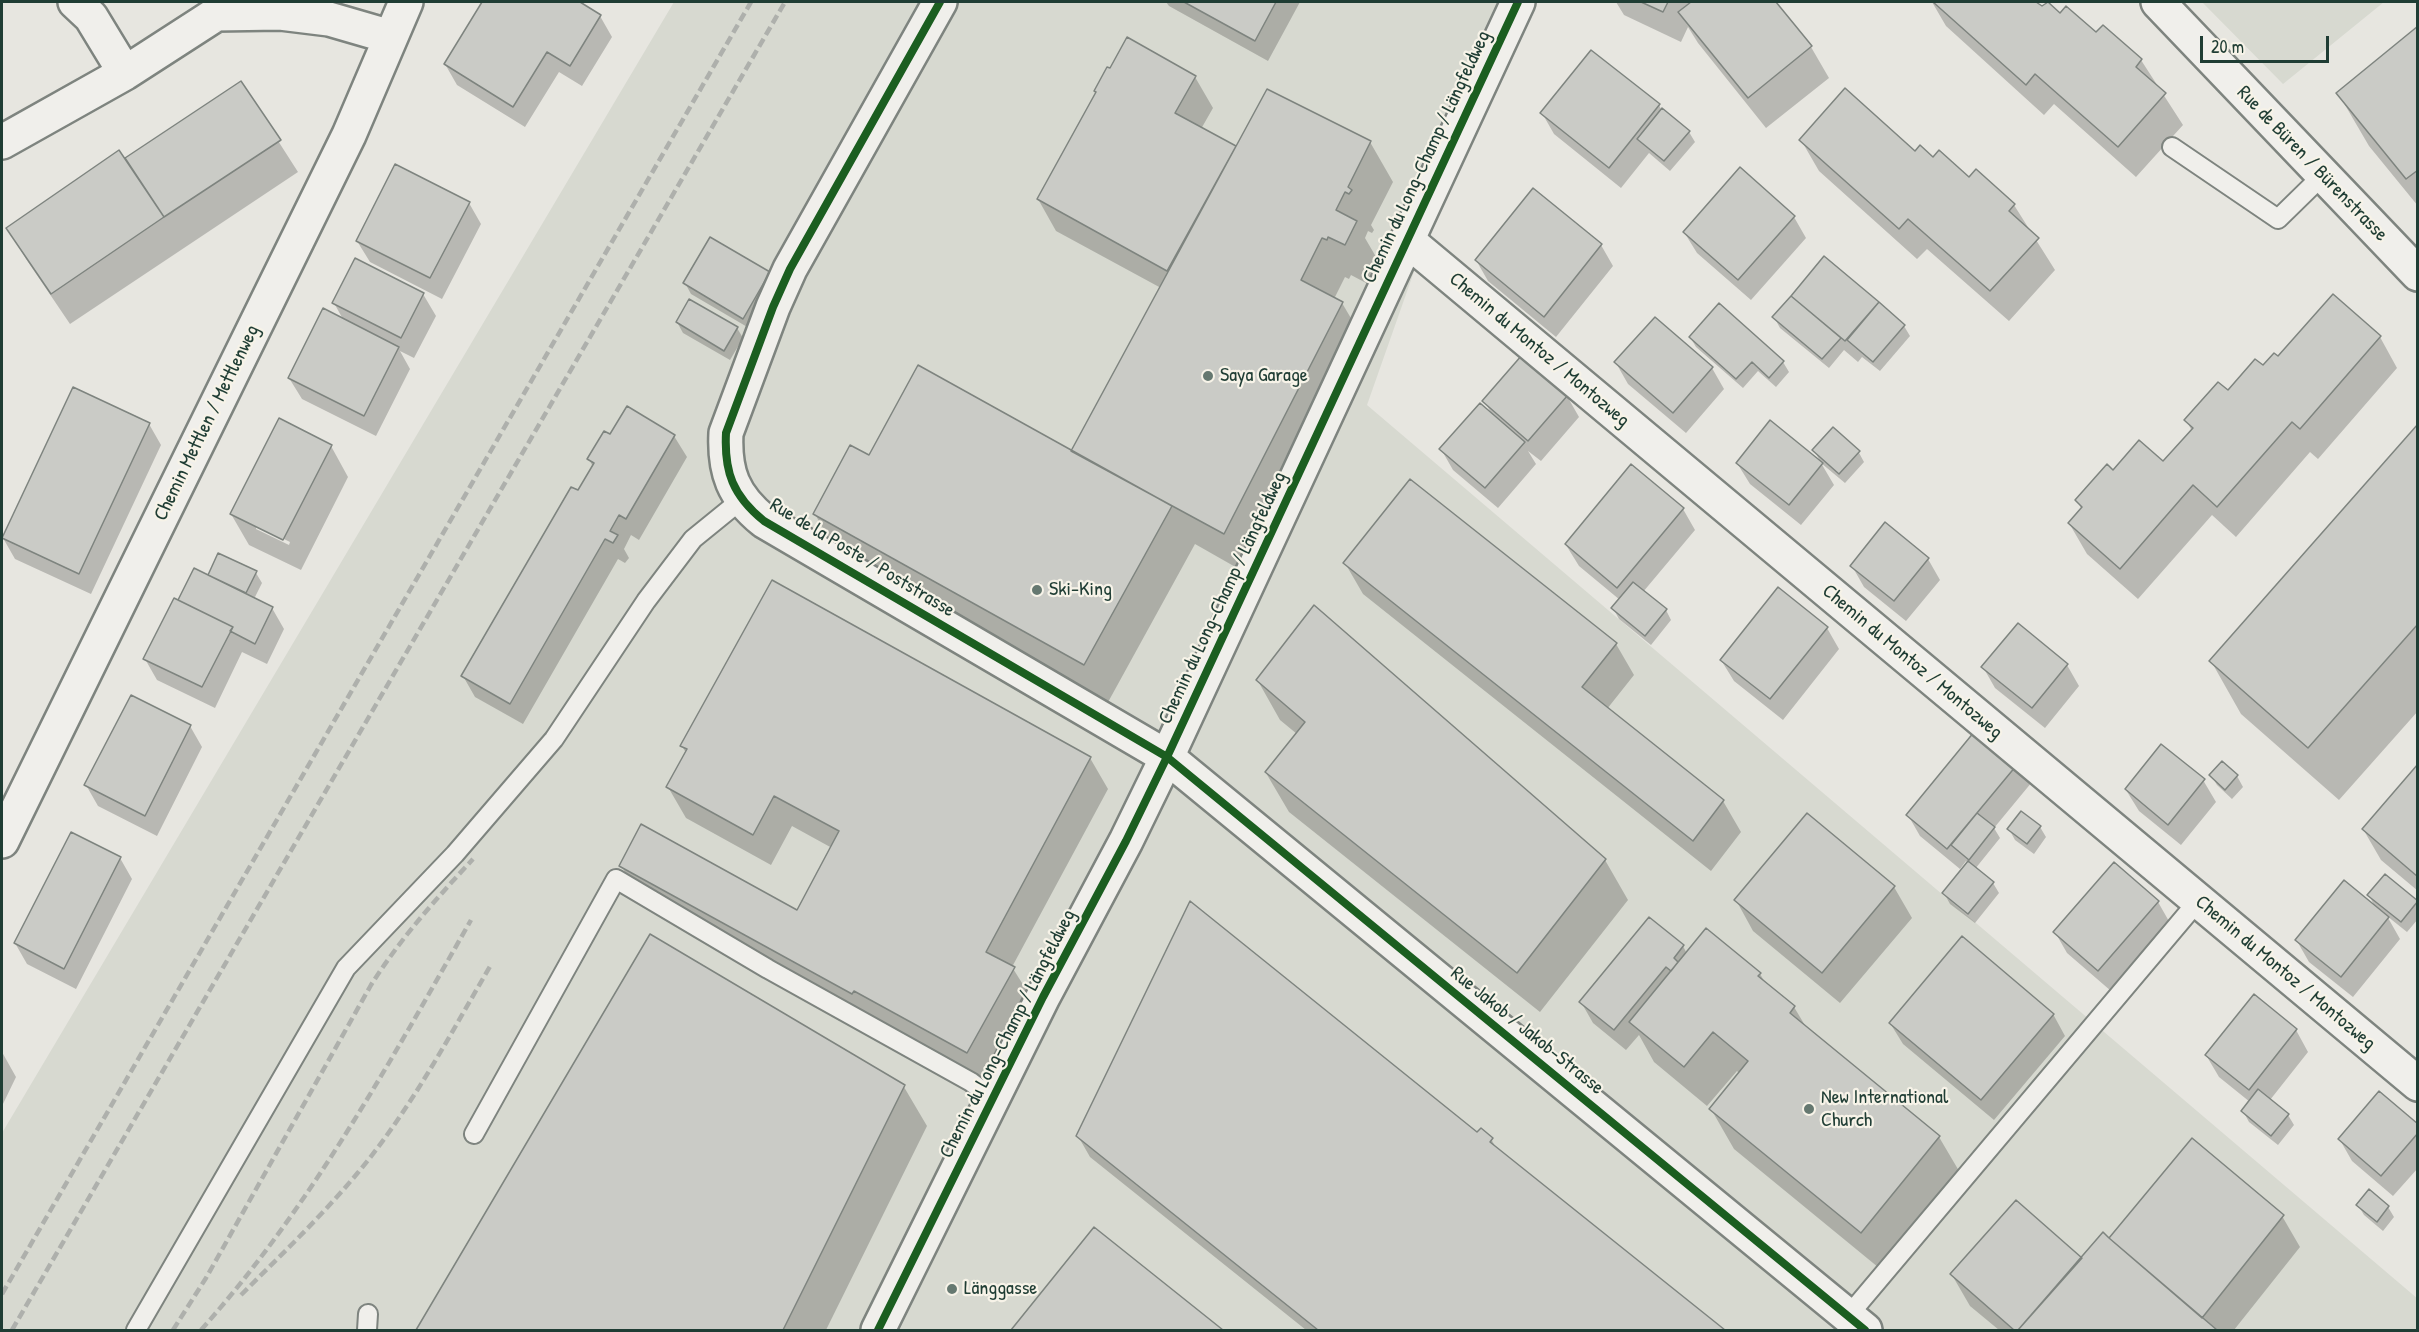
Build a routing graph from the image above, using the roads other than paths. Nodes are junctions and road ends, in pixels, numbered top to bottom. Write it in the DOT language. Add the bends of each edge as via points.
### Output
graph roads {
  1 [pos="75,2"];
  2 [pos="406,2"];
  3 [pos="940,2"];
  4 [pos="1518,2"];
  5 [pos="2157,2"];
  6 [pos="225,8"];
  7 [pos="391,37"];
  8 [pos="124,73"];
  9 [pos="2,142"];
  10 [pos="2172,147"];
  11 [pos="2323,175"];
  12 [pos="1407,240"];
  13 [pos="2418,274"];
  14 [pos="741,500"];
  15 [pos="1167,758"];
  16 [pos="2,841"];
  17 [pos="2198,901"];
  18 [pos="2418,1084"];
  19 [pos="993,1099"];
  20 [pos="474,1134"];
  21 [pos="1857,1323"];
  22 [pos="136,1330"];
  23 [pos="878,1330"];
  1 -- 8 [label="street" via="91,17"];
  2 -- 7 [label="street, Chemin Mettlen / Mettlenweg"];
  3 -- 14 [label="street, Rue de la Poste / Poststrasse" via="790,269 773,307 726,433 728,471"];
  4 -- 12 [label="street, Chemin du Long-Champ / Längfeldweg"];
  5 -- 11 [label="street, Rue de Büren / Bürenstrasse"];
  6 -- 7 [label="street" via="320,18"];
  6 -- 8 [label="street"];
  7 -- 16 [label="street, Chemin Mettlen / Mettlenweg" via="349,135"];
  8 -- 9 [label="street"];
  10 -- 11 [label="lane" via="2278,219"];
  11 -- 13 [label="street, Rue de Büren / Bürenstrasse"];
  12 -- 15 [label="street, Chemin du Long-Champ / Längfeldweg"];
  12 -- 17 [label="street, Chemin du Montoz / Montozweg"];
  14 -- 15 [label="street, Rue de la Poste / Poststrasse" via="764,521"];
  14 -- 22 [label="lane" via="693,539 646,601 554,739 455,854 346,969"];
  15 -- 19 [label="street, Chemin du Long-Champ / Längfeldweg"];
  15 -- 21 [label="street, Rue Jakob / Jakob-Strasse"];
  17 -- 18 [label="street, Chemin du Montoz / Montozweg"];
  17 -- 21 [label="lane"];
  19 -- 20 [label="lane" via="971,1082 616,879"];
  19 -- 23 [label="street, Chemin du Long-Champ / Längfeldweg"];
}
